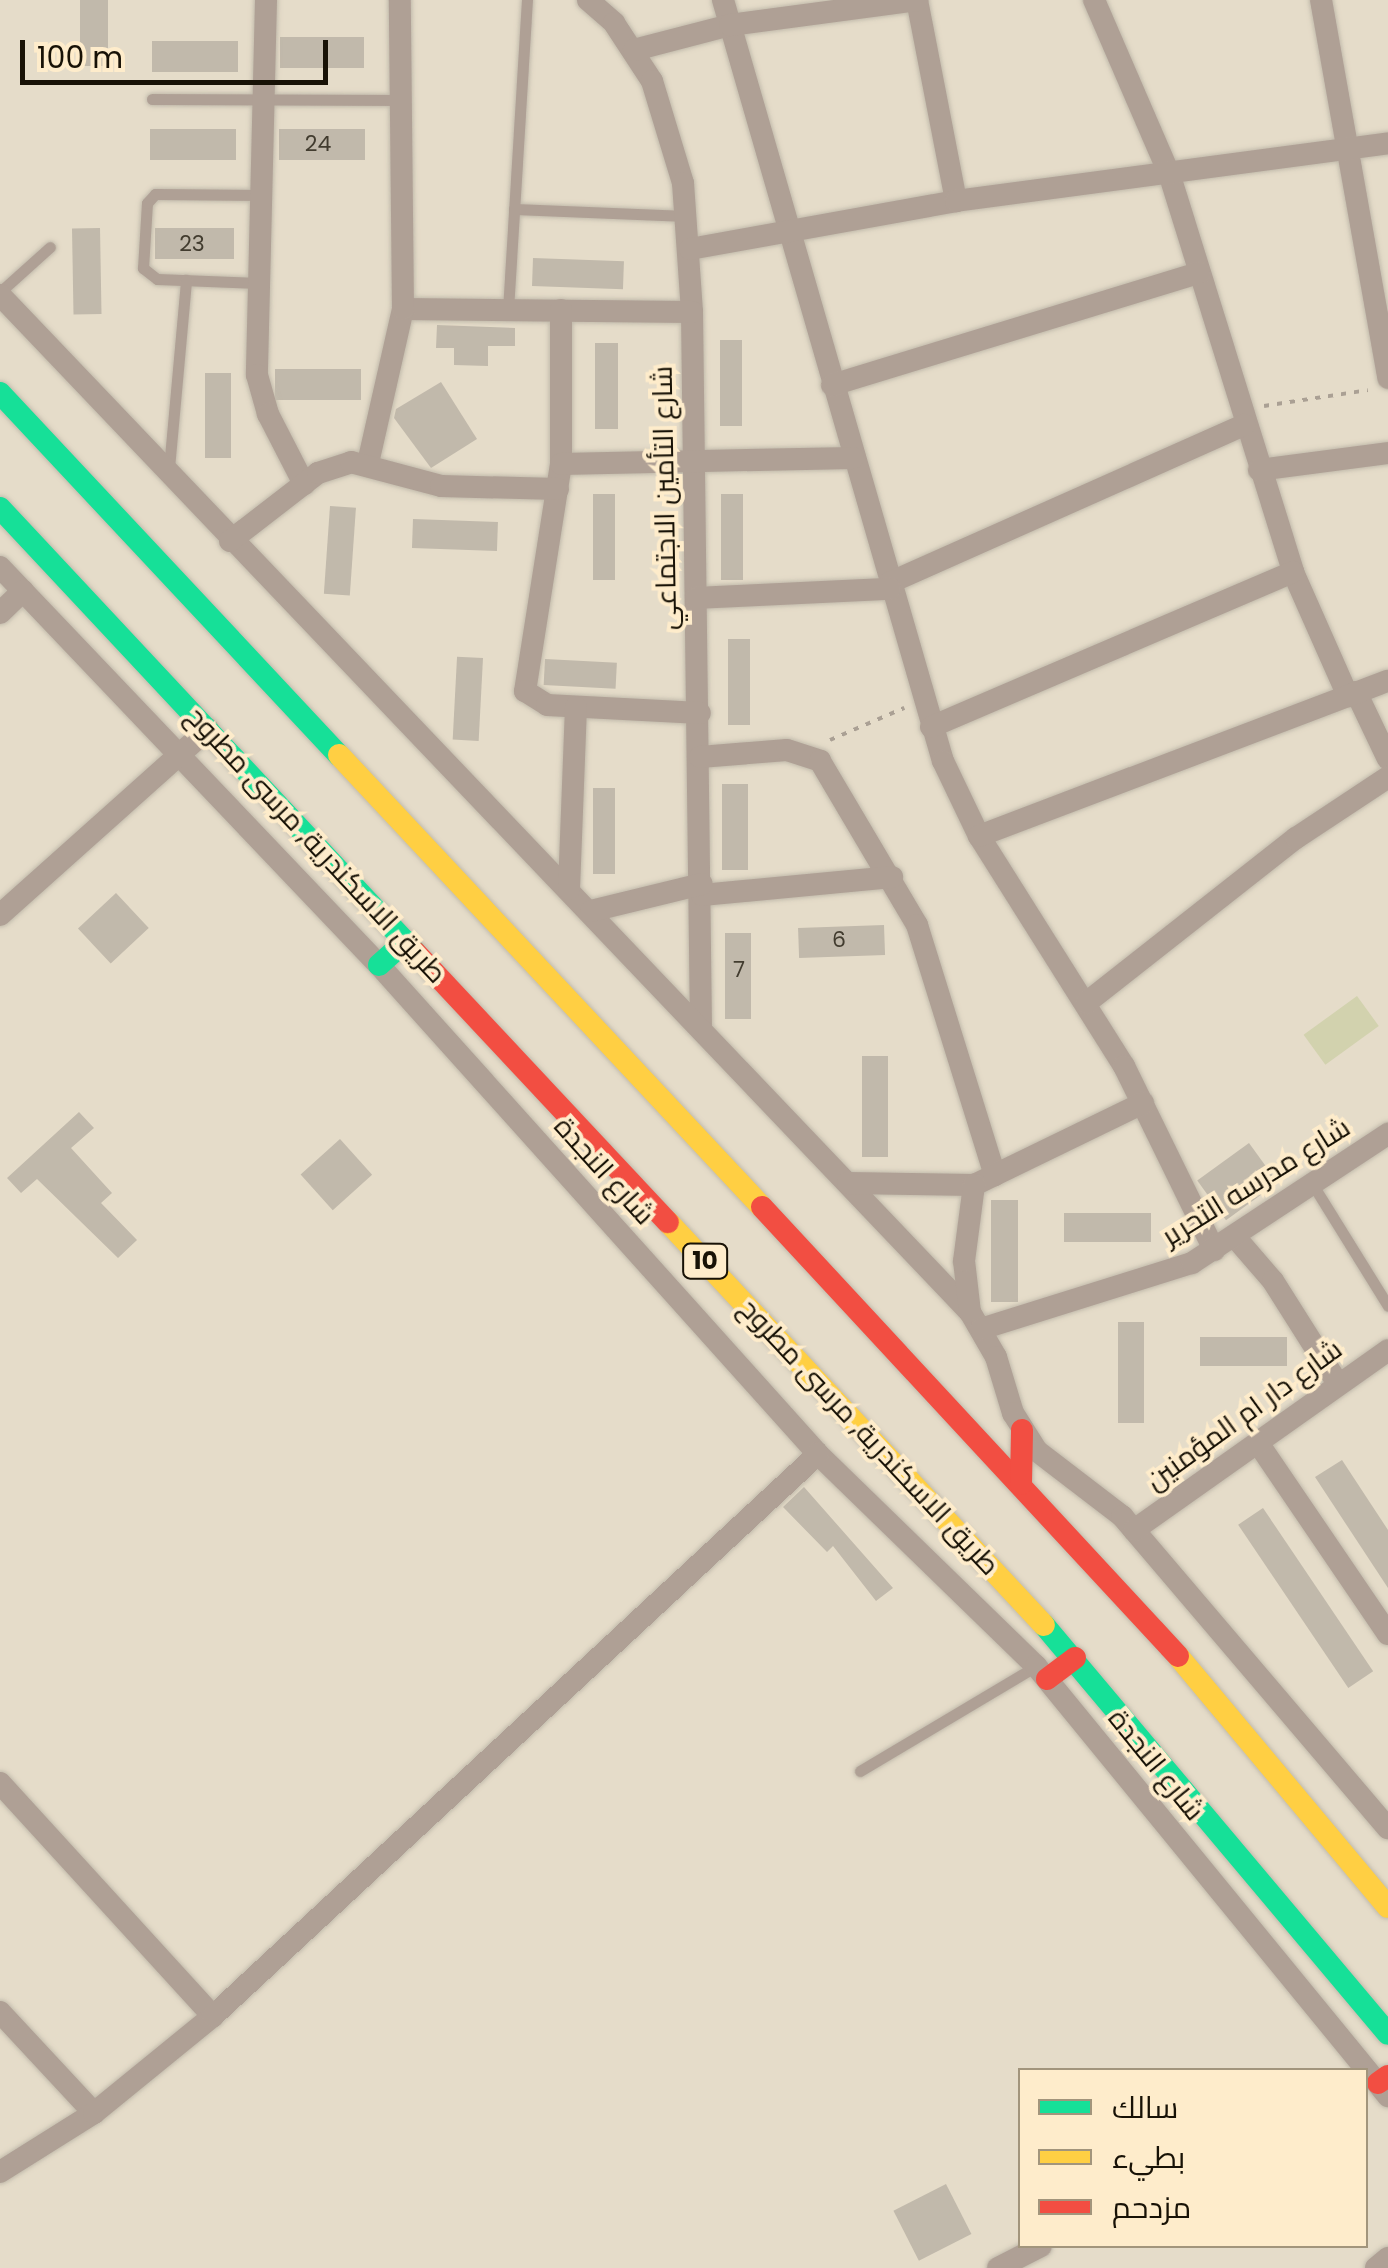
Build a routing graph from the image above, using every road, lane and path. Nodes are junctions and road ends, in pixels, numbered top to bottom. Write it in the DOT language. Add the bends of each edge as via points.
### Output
graph roads {
  1 [pos="266,0"];
  2 [pos="400,0"];
  3 [pos="527,0"];
  4 [pos="588,0"];
  5 [pos="723,0"];
  6 [pos="917,0"];
  7 [pos="1094,0"];
  8 [pos="1321,0"];
  9 [pos="730,25"];
  10 [pos="634,50"];
  11 [pos="152,100"];
  12 [pos="264,100"];
  13 [pos="400,100"];
  14 [pos="1388,143"];
  15 [pos="1344,150"];
  16 [pos="1169,173"];
  17 [pos="261,195"];
  18 [pos="956,201"];
  19 [pos="514,209"];
  20 [pos="687,216"];
  21 [pos="788,230"];
  22 [pos="50,248"];
  23 [pos="690,249"];
  24 [pos="1199,274"];
  25 [pos="186,280"];
  26 [pos="258,284"];
  27 [pos="0,293"];
  28 [pos="403,308"];
  29 [pos="508,310"];
  30 [pos="562,310"];
  31 [pos="692,312"];
  32 [pos="1384,336"];
  33 [pos="1379,384"];
  34 [pos="832,385"];
  35 [pos="0,394"];
  36 [pos="1242,417"];
  37 [pos="1388,453"];
  38 [pos="853,458"];
  39 [pos="694,462"];
  40 [pos="368,463"];
  41 [pos="561,464"];
  42 [pos="1260,470"];
  43 [pos="168,478"];
  44 [pos="304,484"];
  45 [pos="558,490"];
  46 [pos="0,508"];
  47 [pos="230,541"];
  48 [pos="0,567"];
  49 [pos="1293,572"];
  50 [pos="889,586"];
  51 [pos="23,591"];
  52 [pos="696,598"];
  53 [pos="0,613"];
  54 [pos="1388,681"];
  55 [pos="1352,694"];
  56 [pos="923,700"];
  57 [pos="576,707"];
  58 [pos="700,713"];
  59 [pos="931,727"];
  60 [pos="208,729"];
  61 [pos="803,753"];
  62 [pos="179,755"];
  63 [pos="700,757"];
  64 [pos="1388,759"];
  65 [pos="1388,778"];
  66 [pos="979,836"];
  67 [pos="892,877"];
  68 [pos="569,888"];
  69 [pos="702,890"];
  70 [pos="592,911"];
  71 [pos="0,914"];
  72 [pos="406,942"];
  73 [pos="378,964"];
  74 [pos="1086,1003"];
  75 [pos="702,1024"];
  76 [pos="1143,1103"];
  77 [pos="1388,1134"];
  78 [pos="984,1180"];
  79 [pos="848,1183"];
  80 [pos="1312,1185"];
  81 [pos="1235,1236"];
  82 [pos="1214,1250"];
  83 [pos="1388,1306"];
  84 [pos="975,1320"];
  85 [pos="1388,1350"];
  86 [pos="1338,1384"];
  87 [pos="1022,1430"];
  88 [pos="1258,1443"];
  89 [pos="818,1454"];
  90 [pos="1021,1484"];
  91 [pos="1134,1530"];
  92 [pos="1388,1634"];
  93 [pos="1076,1658"];
  94 [pos="1042,1672"];
  95 [pos="860,1771"];
  96 [pos="0,1784"];
  97 [pos="1388,1828"];
  98 [pos="1388,1908"];
  99 [pos="0,2012"];
  100 [pos="213,2016"];
  101 [pos="1388,2034"];
  102 [pos="1368,2068"];
  103 [pos="94,2113"];
  104 [pos="0,2172"];
  105 [pos="1037,2248"];
  106 [pos="1388,2258"];
  107 [pos="998,2268"];
  108 [pos="1376,2268"];
  1 -- 12 [label="street"];
  2 -- 13 [label="street"];
  3 -- 19 [label="lane"];
  4 -- 10 [label="street, شارع التأمين الاجتماعي"];
  5 -- 9 [label="street"];
  6 -- 9 [label="street"];
  6 -- 18 [label="street"];
  7 -- 16 [label="street"];
  8 -- 15 [label="street"];
  9 -- 10 [label="street"];
  9 -- 21 [label="street"];
  10 -- 20 [label="street, شارع التأمين الاجتماعي" via="666,112"];
  11 -- 12 [label="lane"];
  12 -- 13 [label="lane"];
  12 -- 17 [label="street"];
  13 -- 28 [label="street"];
  14 -- 15 [label="street"];
  15 -- 16 [label="street"];
  15 -- 32 [label="street"];
  16 -- 18 [label="street"];
  16 -- 24 [label="street"];
  17 -- 25 [label="lane" via="150,198 143,268 150,277"];
  17 -- 26 [label="street"];
  18 -- 21 [label="street"];
  19 -- 20 [label="lane"];
  19 -- 29 [label="lane"];
  20 -- 23 [label="street, شارع التأمين الاجتماعي"];
  21 -- 23 [label="street"];
  21 -- 34 [label="street"];
  22 -- 27 [label="lane"];
  23 -- 31 [label="street, شارع التأمين الاجتماعي"];
  24 -- 34 [label="street"];
  24 -- 36 [label="street"];
  25 -- 26 [label="lane"];
  25 -- 43 [label="lane"];
  26 -- 44 [label="street" via="261,395"];
  27 -- 43 [label="street"];
  28 -- 29 [label="street"];
  28 -- 40 [label="street"];
  29 -- 30 [label="street"];
  30 -- 31 [label="street"];
  30 -- 41 [label="street"];
  31 -- 39 [label="street, شارع التأمين الاجتماعي"];
  32 -- 33 [label="street"];
  33 -- 36 [label="path"];
  34 -- 38 [label="street"];
  35 -- 90 [label="main road"];
  36 -- 42 [label="street"];
  36 -- 50 [label="street"];
  37 -- 42 [label="street"];
  38 -- 39 [label="street"];
  38 -- 50 [label="street"];
  39 -- 41 [label="street"];
  39 -- 52 [label="street, شارع التأمين الاجتماعي"];
  40 -- 44 [label="street" via="334,466"];
  40 -- 45 [label="street" via="441,486"];
  41 -- 45 [label="street"];
  42 -- 49 [label="street"];
  43 -- 47 [label="street"];
  44 -- 47 [label="street"];
  45 -- 57 [label="street" via="522,682 538,703"];
  46 -- 60 [label="main road, طريق الاسكندرية, مرسى مطروح / 10"];
  47 -- 68 [label="street"];
  48 -- 51 [label="street, شارع النجدة"];
  49 -- 55 [label="street"];
  49 -- 59 [label="street"];
  50 -- 52 [label="street"];
  50 -- 56 [label="street"];
  51 -- 53 [label="street"];
  51 -- 62 [label="street, شارع النجدة"];
  52 -- 58 [label="street, شارع التأمين الاجتماعي"];
  54 -- 55 [label="street"];
  55 -- 64 [label="street"];
  55 -- 66 [label="street"];
  56 -- 59 [label="street"];
  56 -- 61 [label="path"];
  57 -- 58 [label="street"];
  57 -- 68 [label="street"];
  58 -- 63 [label="street, شارع التأمين الاجتماعي"];
  59 -- 66 [label="street"];
  60 -- 62 [label="street"];
  60 -- 72 [label="main road, طريق الاسكندرية, مرسى مطروح / 10"];
  61 -- 63 [label="street"];
  61 -- 67 [label="street" via="820,761"];
  62 -- 71 [label="street"];
  62 -- 73 [label="street, شارع النجدة"];
  63 -- 69 [label="street, شارع التأمين الاجتماعي"];
  65 -- 74 [label="street" via="1296,838"];
  66 -- 74 [label="street"];
  67 -- 69 [label="street"];
  67 -- 78 [label="street" via="927,950"];
  68 -- 70 [label="street"];
  69 -- 70 [label="street"];
  69 -- 75 [label="street, شارع التأمين الاجتماعي"];
  70 -- 75 [label="street"];
  72 -- 73 [label="main road"];
  72 -- 93 [label="main road, طريق الاسكندرية, مرسى مطروح / 10"];
  73 -- 89 [label="street, شارع النجدة"];
  74 -- 76 [label="street"];
  75 -- 79 [label="street"];
  76 -- 78 [label="street"];
  76 -- 82 [label="street"];
  77 -- 80 [label="street, شارع مدرسه التحرير"];
  78 -- 79 [label="street"];
  78 -- 84 [label="street" via="964,1261"];
  79 -- 84 [label="street"];
  80 -- 81 [label="street, شارع مدرسه التحرير"];
  80 -- 83 [label="lane"];
  81 -- 82 [label="street, شارع مدرسه التحرير"];
  81 -- 86 [label="street"];
  82 -- 84 [label="street, شارع مدرسه التحرير" via="1168,1273"];
  84 -- 87 [label="street"];
  85 -- 86 [label="street, شارع دار ام المؤمنين"];
  86 -- 88 [label="street, شارع دار ام المؤمنين"];
  87 -- 90 [label="main road"];
  87 -- 91 [label="street" via="1053,1468 1109,1504"];
  88 -- 91 [label="street, شارع دار ام المؤمنين"];
  88 -- 92 [label="street"];
  89 -- 94 [label="street, شارع النجدة"];
  89 -- 100 [label="street"];
  90 -- 98 [label="main road" via="1240,1725"];
  91 -- 97 [label="street"];
  93 -- 94 [label="main road"];
  93 -- 101 [label="main road, طريق الاسكندرية, مرسى مطروح / 10"];
  94 -- 95 [label="lane"];
  94 -- 102 [label="street, شارع النجدة"];
  96 -- 100 [label="street"];
  99 -- 103 [label="street"];
  100 -- 103 [label="street"];
  103 -- 104 [label="street"];
  105 -- 107 [label="street"];
  106 -- 108 [label="street"];
}
